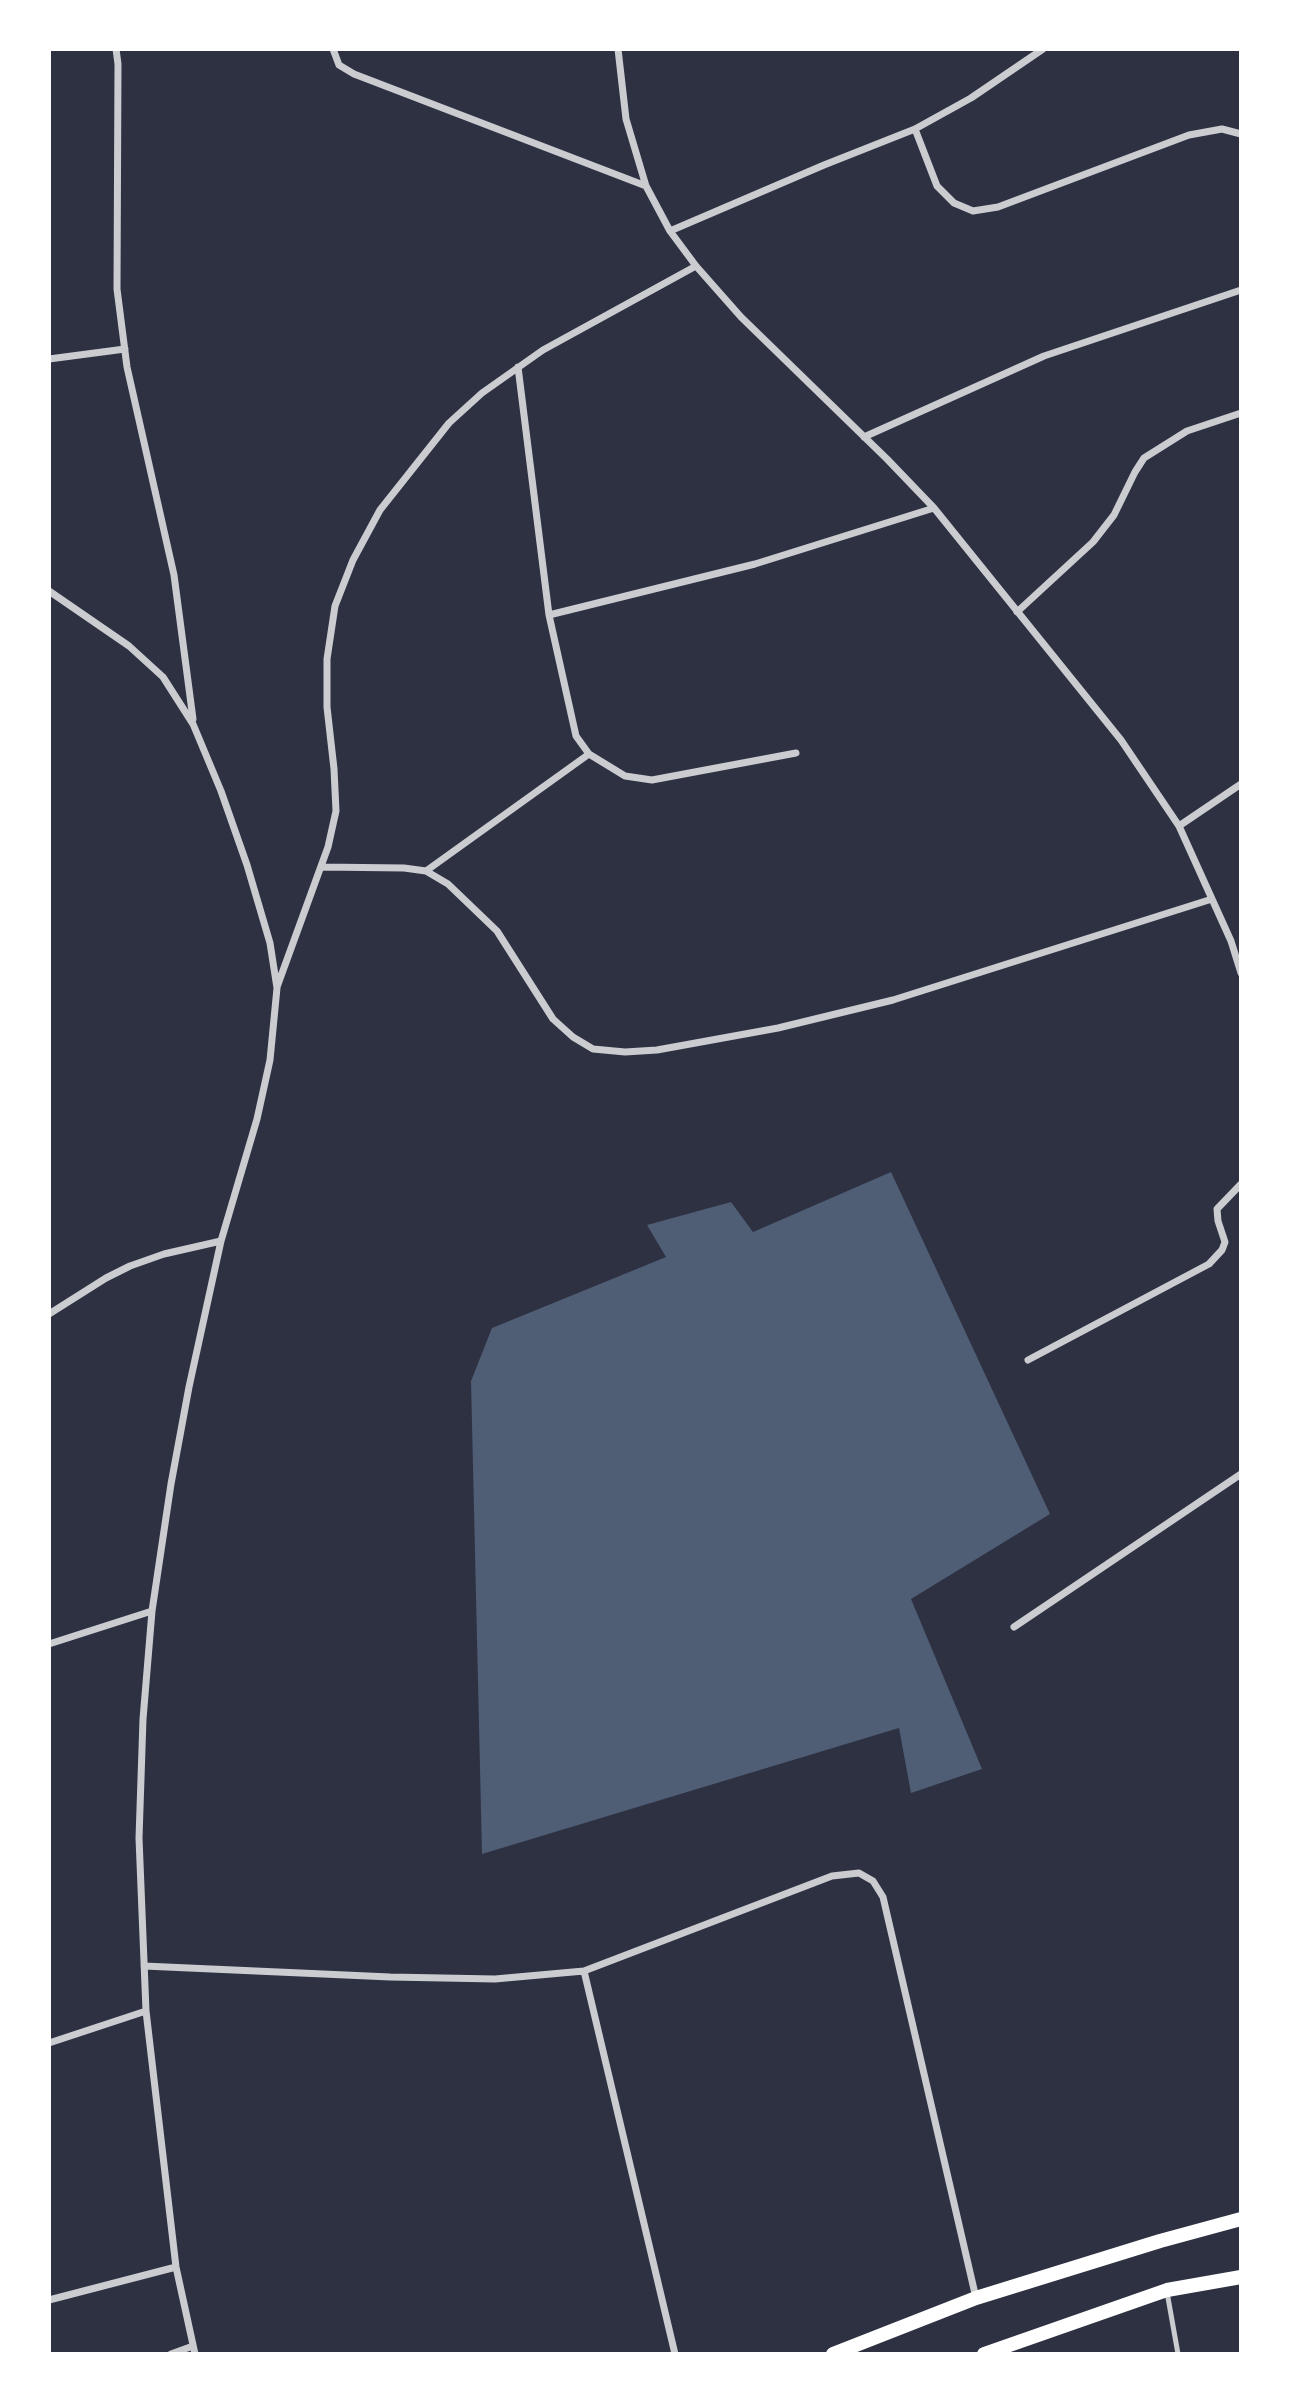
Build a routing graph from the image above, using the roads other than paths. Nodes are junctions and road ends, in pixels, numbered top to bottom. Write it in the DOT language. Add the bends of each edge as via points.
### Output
graph roads {
  1 [pos="116,49"];
  2 [pos="333,49"];
  3 [pos="618,49"];
  4 [pos="1043,49"];
  5 [pos="915,129"];
  6 [pos="1241,134"];
  7 [pos="646,186"];
  8 [pos="670,231"];
  9 [pos="696,267"];
  10 [pos="1241,290"];
  11 [pos="125,349"];
  12 [pos="49,359"];
  13 [pos="519,367"];
  14 [pos="1241,413"];
  15 [pos="864,437"];
  16 [pos="934,508"];
  17 [pos="49,591"];
  18 [pos="1017,612"];
  19 [pos="549,615"];
  20 [pos="193,724"];
  21 [pos="796,752"];
  22 [pos="589,754"];
  23 [pos="1241,784"];
  24 [pos="1179,826"];
  25 [pos="321,867"];
  26 [pos="426,872"];
  27 [pos="1212,899"];
  28 [pos="1241,973"];
  29 [pos="277,988"];
  30 [pos="1241,1184"];
  31 [pos="221,1241"];
  32 [pos="49,1314"];
  33 [pos="1028,1360"];
  34 [pos="1241,1474"];
  35 [pos="152,1611"];
  36 [pos="1014,1627"];
  37 [pos="49,1644"];
  38 [pos="144,1966"];
  39 [pos="584,1971"];
  40 [pos="146,2011"];
  41 [pos="49,2043"];
  42 [pos="1241,2219"];
  43 [pos="176,2267"];
  44 [pos="1241,2277"];
  45 [pos="1167,2290"];
  46 [pos="975,2298"];
  47 [pos="49,2300"];
  48 [pos="194,2350"];
  49 [pos="171,2354"];
  50 [pos="675,2354"];
  51 [pos="833,2354"];
  52 [pos="984,2354"];
  53 [pos="1178,2354"];
  1 -- 11 [label="street" via="117,289"];
  2 -- 7 [label="street" via="339,65 354,74"];
  3 -- 7 [label="street" via="626,119"];
  4 -- 5 [label="street"];
  5 -- 6 [label="street" via="937,186 954,203 973,211 998,207 1189,135 1222,129"];
  5 -- 8 [label="street"];
  7 -- 8 [label="street"];
  8 -- 9 [label="street"];
  9 -- 13 [label="street" via="616,308"];
  9 -- 15 [label="street"];
  10 -- 15 [label="street" via="1044,356"];
  11 -- 12 [label="street"];
  11 -- 20 [label="street" via="174,575"];
  13 -- 19 [label="street"];
  13 -- 25 [label="street" via="449,423 380,510 353,560 335,606 327,659 336,811"];
  14 -- 18 [label="street" via="1187,431 1144,458 1093,542"];
  15 -- 16 [label="street"];
  16 -- 18 [label="street"];
  16 -- 19 [label="street" via="755,564"];
  17 -- 20 [label="street" via="128,646 163,677"];
  18 -- 24 [label="street" via="1121,740"];
  19 -- 22 [label="street" via="576,736"];
  20 -- 29 [label="street" via="247,864 270,943"];
  21 -- 22 [label="street" via="652,780 625,776"];
  22 -- 26 [label="street"];
  23 -- 24 [label="street"];
  24 -- 27 [label="street"];
  25 -- 26 [label="street"];
  25 -- 29 [label="street"];
  26 -- 27 [label="street" via="448,884 497,931 553,1019 593,1049 625,1052 778,1028 893,1000"];
  27 -- 28 [label="street"];
  29 -- 31 [label="street" via="270,1060 257,1119"];
  30 -- 33 [label="street" via="1217,1209 1225,1242 1209,1264"];
  31 -- 32 [label="street" via="131,1266"];
  31 -- 35 [label="street" via="173,1472"];
  34 -- 36 [label="street"];
  35 -- 37 [label="street"];
  35 -- 38 [label="street" via="139,1838"];
  38 -- 39 [label="street" via="495,1979"];
  38 -- 40 [label="street"];
  39 -- 46 [label="street" via="832,1876 859,1873 873,1881 883,1897"];
  39 -- 50 [label="street"];
  40 -- 41 [label="street"];
  40 -- 43 [label="street"];
  42 -- 46 [label="main road"];
  43 -- 47 [label="street"];
  43 -- 48 [label="street"];
  44 -- 45 [label="main road"];
  45 -- 52 [label="main road"];
  45 -- 53 [label="lane"];
  46 -- 51 [label="main road"];
  48 -- 49 [label="street"];
}
